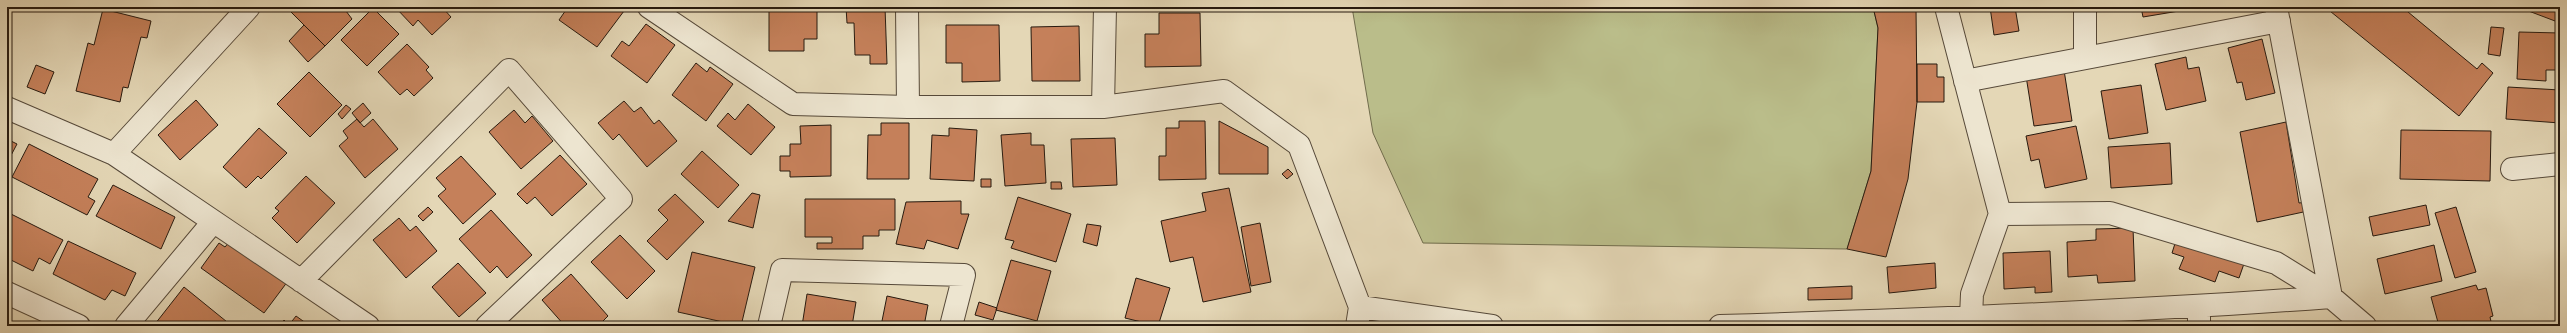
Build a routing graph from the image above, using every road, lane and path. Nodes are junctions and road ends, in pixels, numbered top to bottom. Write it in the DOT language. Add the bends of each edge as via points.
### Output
graph roads {
  1 [pos="249,7"];
  2 [pos="649,7"];
  3 [pos="907,7"];
  4 [pos="1105,7"];
  5 [pos="1946,7"];
  6 [pos="2085,7"];
  7 [pos="2278,14"];
  8 [pos="2085,57"];
  9 [pos="1965,81"];
  10 [pos="908,107"];
  11 [pos="1103,107"];
  12 [pos="7,108"];
  13 [pos="114,154"];
  14 [pos="2560,164"];
  15 [pos="2512,169"];
  16 [pos="2000,214"];
  17 [pos="213,222"];
  18 [pos="301,281"];
  19 [pos="7,293"];
  20 [pos="2331,297"];
  21 [pos="1359,316"];
  22 [pos="2199,316"];
  23 [pos="1971,317"];
  24 [pos="2026,321"];
  25 [pos="1855,324"];
  26 [pos="80,326"];
  27 [pos="126,326"];
  28 [pos="368,326"];
  29 [pos="487,326"];
  30 [pos="769,326"];
  31 [pos="951,326"];
  32 [pos="1492,326"];
  33 [pos="1720,326"];
  34 [pos="2365,326"];
  1 -- 13 [label="street"];
  2 -- 10 [label="street" via="793,104"];
  3 -- 10 [label="street"];
  4 -- 11 [label="street"];
  5 -- 9 [label="street"];
  6 -- 8 [label="street"];
  7 -- 8 [label="street"];
  7 -- 20 [label="street"];
  8 -- 9 [label="street"];
  9 -- 16 [label="street"];
  10 -- 11 [label="street"];
  11 -- 21 [label="street" via="1224,91 1299,145"];
  12 -- 13 [label="street"];
  13 -- 17 [label="street"];
  14 -- 15 [label="street"];
  16 -- 20 [label="street" via="2110,212 2276,263"];
  16 -- 23 [label="street" via="1972,294"];
  17 -- 18 [label="street"];
  17 -- 27 [label="street"];
  18 -- 28 [label="street"];
  18 -- 29 [label="street" via="509,70 621,199"];
  19 -- 26 [label="street"];
  20 -- 22 [label="street"];
  20 -- 34 [label="street"];
  21 -- 32 [label="street"];
  22 -- 24 [label="street"];
  23 -- 24 [label="street"];
  23 -- 25 [label="street"];
  25 -- 33 [label="street"];
  30 -- 31 [label="street" via="782,270 964,274"];
}
